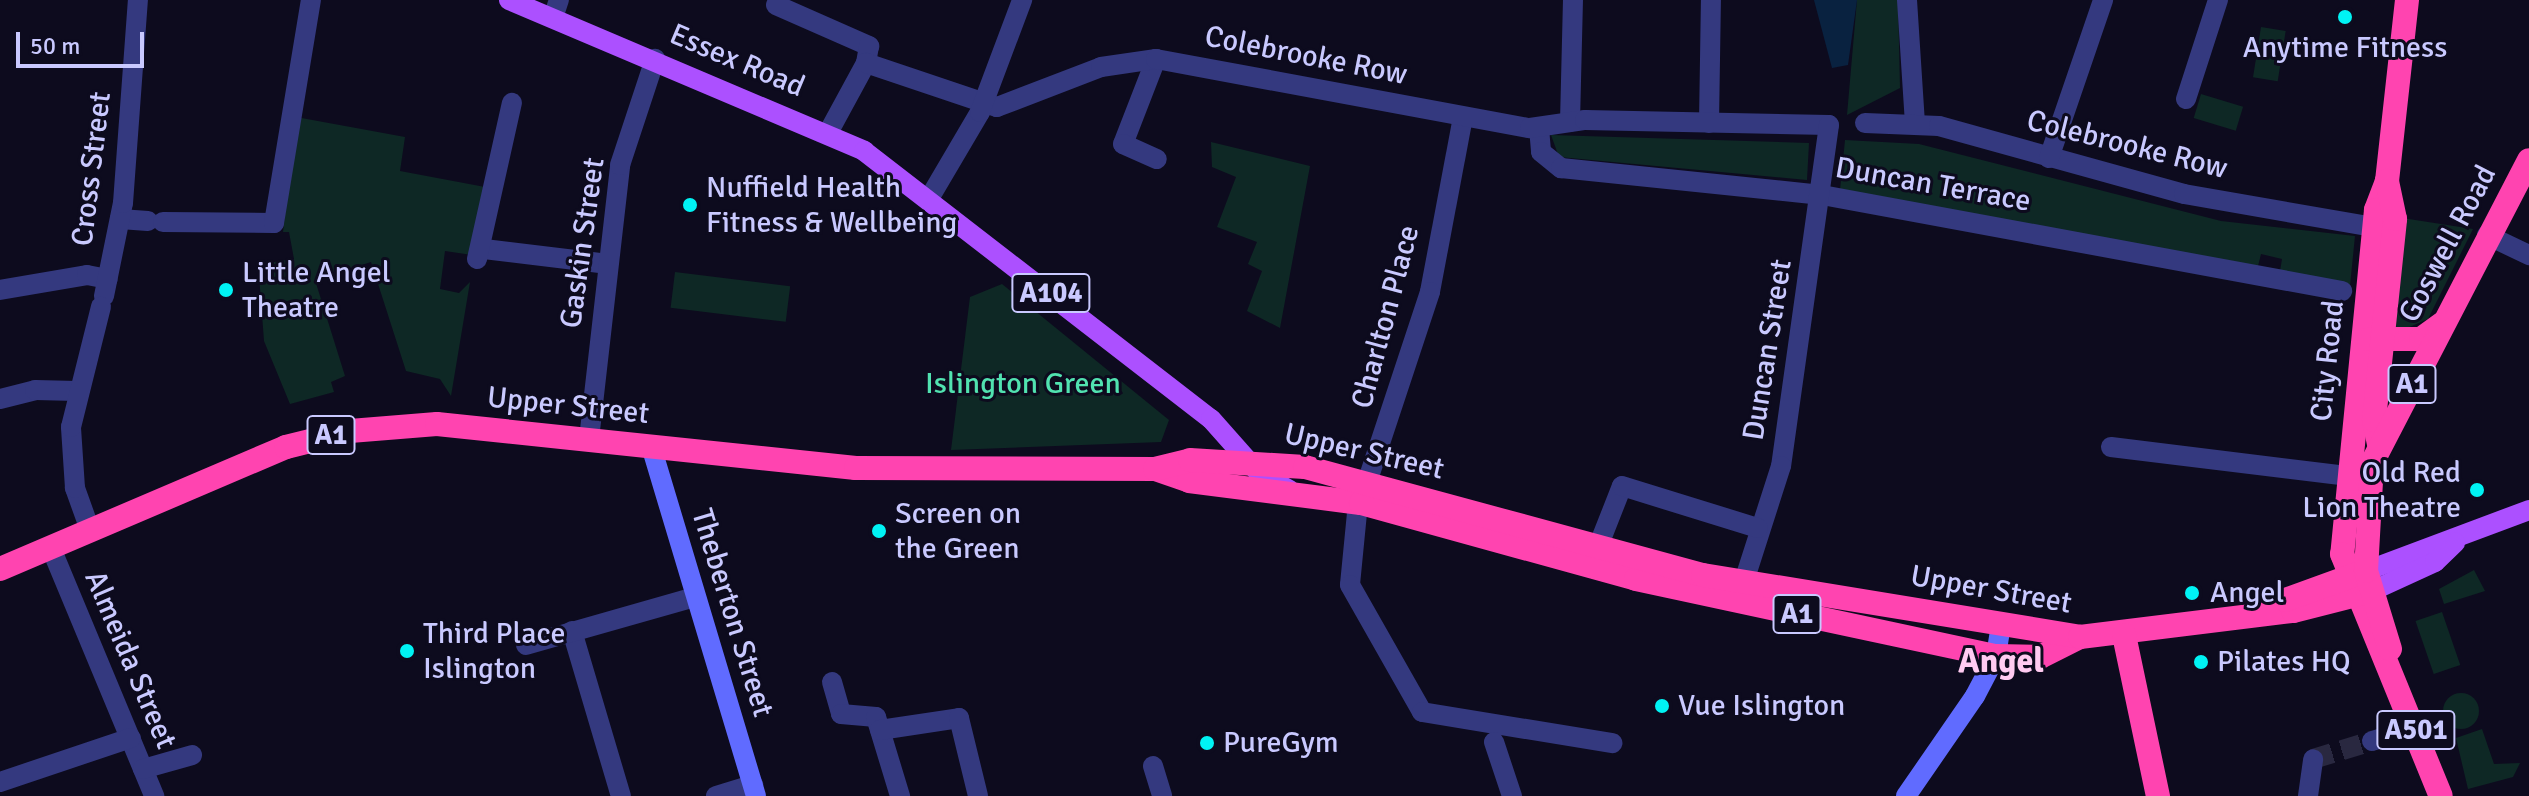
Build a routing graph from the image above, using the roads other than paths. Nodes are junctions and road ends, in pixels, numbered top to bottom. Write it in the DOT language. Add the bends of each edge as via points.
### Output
graph roads {
  1 [pos="138,0"];
  2 [pos="311,0"];
  3 [pos="509,0"];
  4 [pos="1022,0"];
  5 [pos="1573,0"];
  6 [pos="1711,0"];
  7 [pos="1907,0"];
  8 [pos="2103,0"];
  9 [pos="2218,0"];
  10 [pos="2407,0"];
  11 [pos="776,5"];
  12 [pos="556,9"];
  13 [pos="867,55"];
  14 [pos="655,59"];
  15 [pos="1156,59"];
  16 [pos="2186,99"];
  17 [pos="512,103"];
  18 [pos="982,104"];
  19 [pos="1463,117"];
  20 [pos="1570,122"];
  21 [pos="1709,123"];
  22 [pos="1865,123"];
  23 [pos="1915,124"];
  24 [pos="1829,125"];
  25 [pos="1539,128"];
  26 [pos="828,133"];
  27 [pos="2049,158"];
  28 [pos="1157,159"];
  29 [pos="2529,160"];
  30 [pos="2387,181"];
  31 [pos="1822,195"];
  32 [pos="930,197"];
  33 [pos="120,219"];
  34 [pos="2374,227"];
  35 [pos="2487,235"];
  36 [pos="2529,255"];
  37 [pos="608,264"];
  38 [pos="0,290"];
  39 [pos="2342,291"];
  40 [pos="104,294"];
  41 [pos="2442,324"];
  42 [pos="2372,339"];
  43 [pos="77,391"];
  44 [pos="0,399"];
  45 [pos="589,439"];
  46 [pos="2379,444"];
  47 [pos="651,446"];
  48 [pos="2111,447"];
  49 [pos="1247,460"];
  50 [pos="1155,469"];
  51 [pos="2358,477"];
  52 [pos="1290,490"];
  53 [pos="1366,493"];
  54 [pos="2529,510"];
  55 [pos="1758,528"];
  56 [pos="90,530"];
  57 [pos="51,548"];
  58 [pos="1594,557"];
  59 [pos="0,569"];
  60 [pos="1745,578"];
  61 [pos="2360,584"];
  62 [pos="695,597"];
  63 [pos="2001,626"];
  64 [pos="572,631"];
  65 [pos="2124,635"];
  66 [pos="2080,637"];
  67 [pos="526,645"];
  68 [pos="1996,656"];
  69 [pos="832,682"];
  70 [pos="2416,728"];
  71 [pos="880,730"];
  72 [pos="131,738"];
  73 [pos="2372,741"];
  74 [pos="1494,742"];
  75 [pos="1612,743"];
  76 [pos="192,755"];
  77 [pos="2313,759"];
  78 [pos="1153,766"];
  79 [pos="143,769"];
  80 [pos="0,782"];
  81 [pos="754,791"];
  82 [pos="154,796"];
  83 [pos="621,796"];
  84 [pos="716,796"];
  85 [pos="900,796"];
  86 [pos="978,796"];
  87 [pos="1162,796"];
  88 [pos="1512,796"];
  89 [pos="1906,796"];
  90 [pos="2158,796"];
  91 [pos="2308,796"];
  92 [pos="2441,796"];
  1 -- 33 [label="street, Cross Street"];
  2 -- 33 [label="street" via="274,223"];
  3 -- 12 [label="main road, Essex Road / A104"];
  4 -- 18 [label="street"];
  5 -- 20 [label="street"];
  6 -- 21 [label="street"];
  7 -- 23 [label="street"];
  8 -- 27 [label="street"];
  9 -- 16 [label="street"];
  10 -- 30 [label="highway, City Road / A501"];
  11 -- 13 [label="street, Colebrooke Row"];
  12 -- 14 [label="main road, Essex Road / A104"];
  13 -- 18 [label="street, Colebrooke Row"];
  13 -- 26 [label="street"];
  14 -- 26 [label="main road, Essex Road / A104"];
  14 -- 37 [label="street, Gaskin Street" via="620,165"];
  15 -- 18 [label="street, Colebrooke Row" via="1101,67 1009,104"];
  15 -- 19 [label="street, Colebrooke Row"];
  15 -- 28 [label="street" via="1123,144"];
  17 -- 37 [label="street" via="480,254"];
  18 -- 32 [label="street"];
  19 -- 25 [label="street, Colebrooke Row"];
  19 -- 53 [label="street, Charlton Place" via="1430,292"];
  20 -- 21 [label="street, Colebrooke Row"];
  20 -- 25 [label="street, Colebrooke Row"];
  21 -- 24 [label="street, Colebrooke Row"];
  22 -- 23 [label="street, Colebrooke Row"];
  23 -- 27 [label="street, Colebrooke Row"];
  24 -- 31 [label="street, Duncan Street"];
  25 -- 31 [label="street, Duncan Terrace" via="1541,152 1561,168"];
  26 -- 32 [label="main road, Essex Road / A104"];
  27 -- 34 [label="street, Colebrooke Row" via="2297,215"];
  29 -- 35 [label="highway, Goswell Road / A1"];
  30 -- 34 [label="highway, City Road / A501"];
  30 -- 42 [label="highway, City Road / A501" via="2395,219"];
  31 -- 39 [label="street, Duncan Terrace"];
  31 -- 55 [label="street, Duncan Street" via="1780,472"];
  32 -- 49 [label="main road, A104" via="1211,419"];
  33 -- 40 [label="street, Cross Street"];
  34 -- 42 [label="highway, City Road / A501"];
  35 -- 36 [label="street"];
  35 -- 41 [label="highway, Goswell Road / A1"];
  37 -- 45 [label="street, Gaskin Street"];
  38 -- 40 [label="street" via="87,275"];
  40 -- 43 [label="street, Cross Street"];
  41 -- 42 [label="highway" via="2421,339"];
  41 -- 46 [label="highway, Goswell Road / A1"];
  42 -- 46 [label="highway, City Road / A501"];
  42 -- 51 [label="highway, City Road / A501"];
  43 -- 44 [label="street" via="35,390"];
  43 -- 56 [label="street, Cross Street" via="72,471"];
  45 -- 47 [label="highway, Upper Street / A1"];
  45 -- 56 [label="highway, Upper Street / A1" via="437,424 350,431 286,447"];
  46 -- 51 [label="highway, City Road / A501"];
  47 -- 50 [label="highway, Upper Street / A1" via="938,472"];
  47 -- 62 [label="street, Theberton Street"];
  48 -- 51 [label="street"];
  49 -- 50 [label="highway, Upper Street / A1" via="1190,460"];
  49 -- 52 [label="main road, A104"];
  49 -- 53 [label="highway, Upper Street / A1"];
  50 -- 52 [label="highway, Upper Street / A1" via="1189,481"];
  51 -- 61 [label="highway, City Road / A501"];
  52 -- 53 [label="highway, Upper Street / A1"];
  53 -- 58 [label="highway, Upper Street / A1"];
  53 -- 75 [label="street, Charlton Place" via="1350,585 1402,683 1432,715"];
  54 -- 61 [label="main road"];
  55 -- 58 [label="street" via="1622,486"];
  55 -- 60 [label="street, Duncan Street"];
  56 -- 57 [label="highway, Upper Street / A1"];
  57 -- 59 [label="highway, Upper Street / A1"];
  57 -- 72 [label="street, Almeida Street"];
  58 -- 60 [label="highway, Upper Street / A1"];
  58 -- 68 [label="highway, Upper Street / A1"];
  60 -- 63 [label="highway, Upper Street / A1"];
  61 -- 65 [label="highway, A1" via="2267,609"];
  61 -- 70 [label="highway, A501"];
  62 -- 64 [label="street"];
  62 -- 81 [label="street, Theberton Street"];
  63 -- 66 [label="highway, Upper Street / A1"];
  63 -- 68 [label="street"];
  64 -- 67 [label="street"];
  64 -- 83 [label="street"];
  65 -- 66 [label="highway, A1"];
  65 -- 90 [label="highway"];
  66 -- 68 [label="highway, Upper Street / A1" via="2040,657"];
  68 -- 89 [label="street"];
  69 -- 71 [label="street" via="841,714 876,717"];
  70 -- 73 [label="street"];
  70 -- 92 [label="highway, A501"];
  71 -- 85 [label="street"];
  71 -- 86 [label="street" via="959,718"];
  72 -- 79 [label="street, Almeida Street"];
  72 -- 80 [label="street"];
  74 -- 88 [label="street"];
  76 -- 79 [label="street"];
  77 -- 91 [label="street"];
  78 -- 87 [label="street"];
  79 -- 82 [label="street, Almeida Street"];
  81 -- 84 [label="street"];
}
